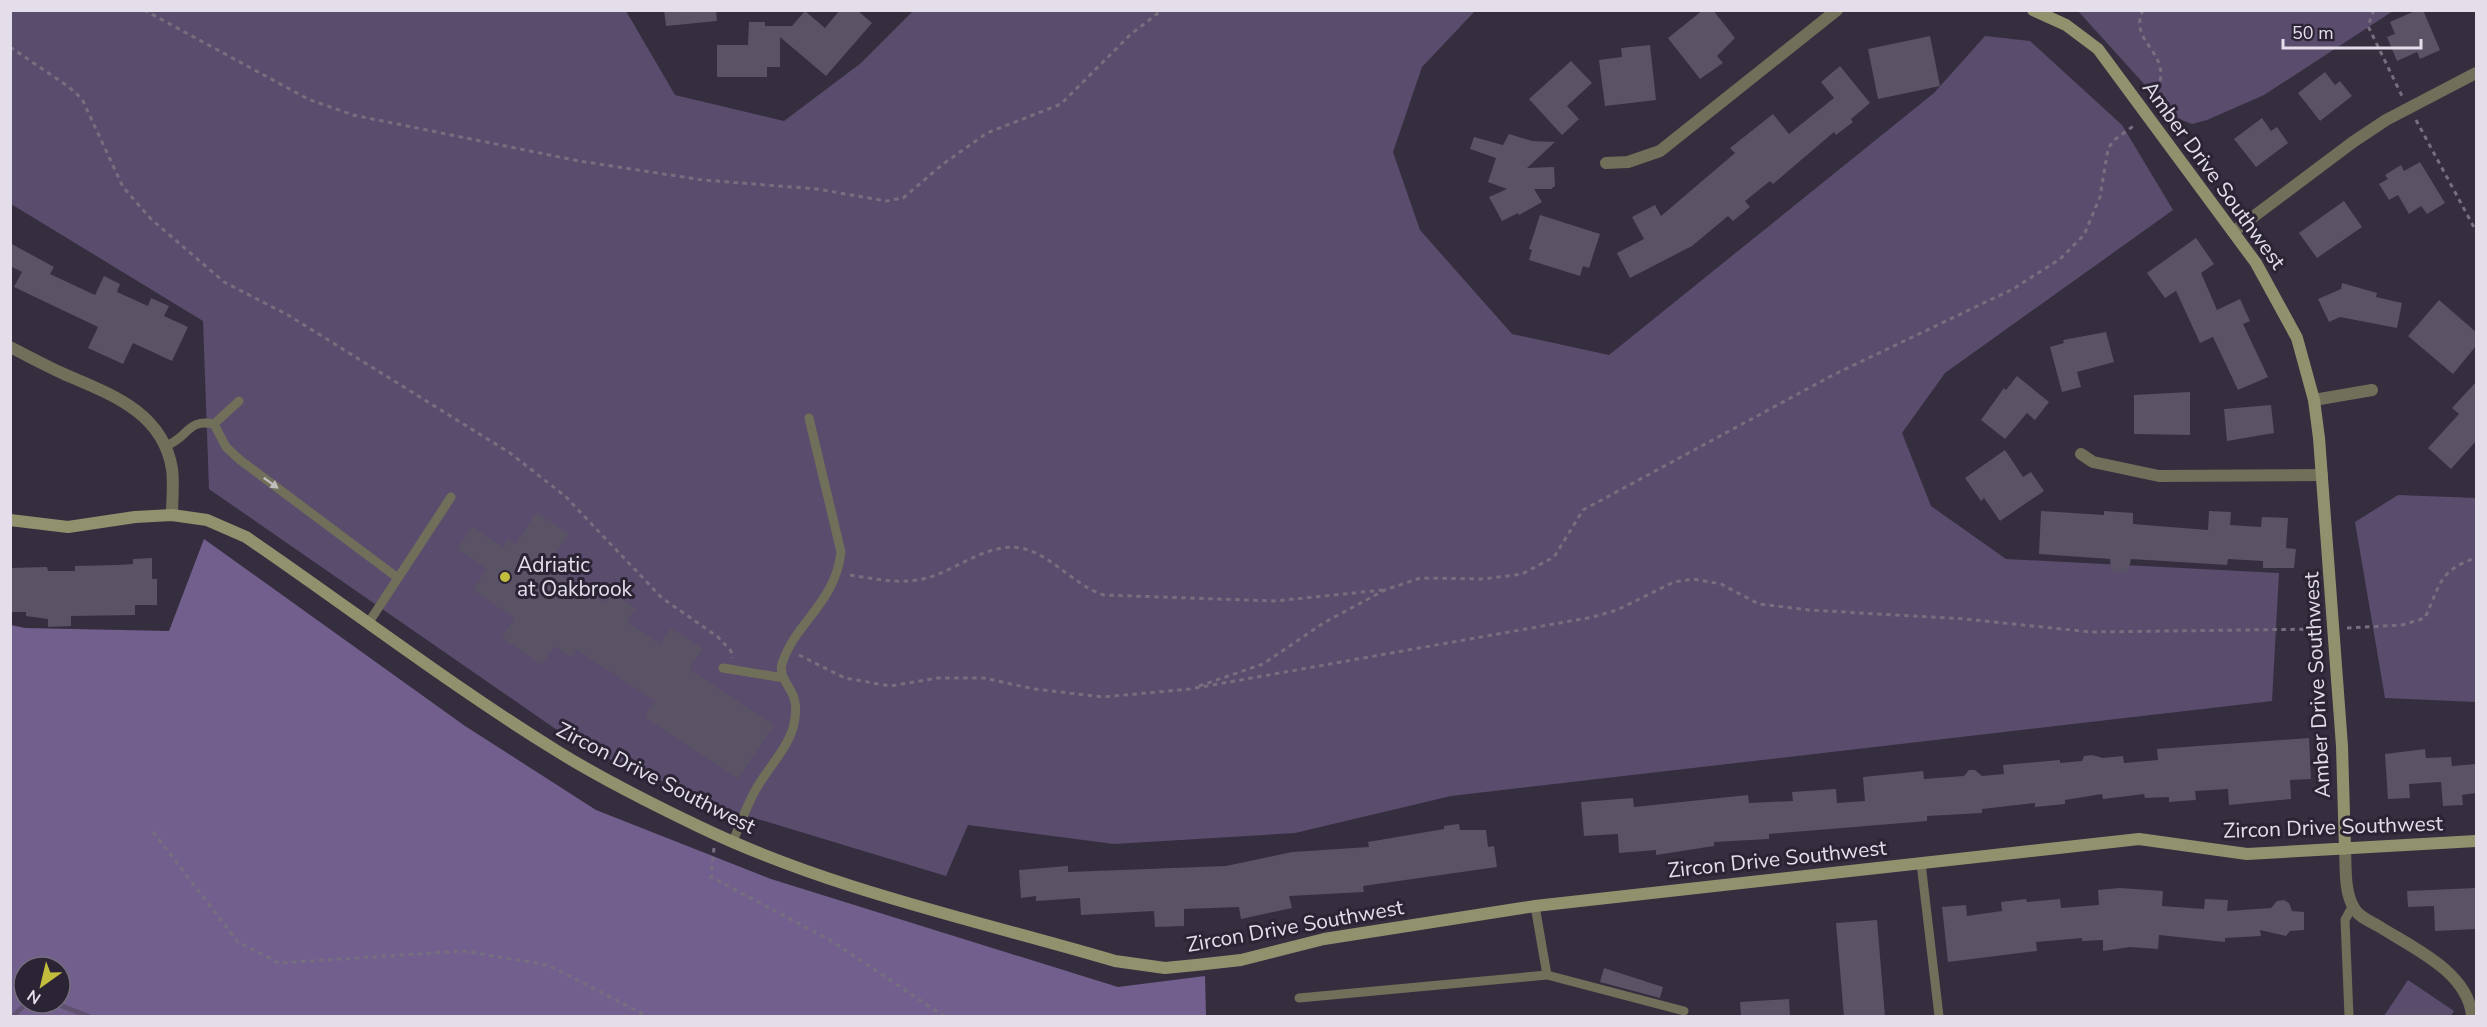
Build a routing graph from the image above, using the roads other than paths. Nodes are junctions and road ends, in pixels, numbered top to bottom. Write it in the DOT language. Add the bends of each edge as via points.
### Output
graph roads {
  1 [pos="1837,10"];
  2 [pos="2033,10"];
  3 [pos="2476,73"];
  4 [pos="1606,163"];
  5 [pos="2233,232"];
  6 [pos="10,347"];
  7 [pos="2372,390"];
  8 [pos="2314,400"];
  9 [pos="239,401"];
  10 [pos="809,418"];
  11 [pos="214,424"];
  12 [pos="165,446"];
  13 [pos="2081,454"];
  14 [pos="2322,475"];
  15 [pos="451,497"];
  16 [pos="172,515"];
  17 [pos="10,520"];
  18 [pos="398,579"];
  19 [pos="369,622"];
  20 [pos="723,668"];
  21 [pos="784,678"];
  22 [pos="2476,841"];
  23 [pos="733,842"];
  24 [pos="2345,849"];
  25 [pos="1921,863"];
  26 [pos="1535,906"];
  27 [pos="2352,907"];
  28 [pos="1547,975"];
  29 [pos="1299,998"];
  30 [pos="1684,1011"];
  31 [pos="1939,1017"];
  32 [pos="2349,1017"];
  33 [pos="2472,1017"];
  1 -- 4 [label="street" via="1660,151 1628,162"];
  2 -- 5 [label="street, Amber Drive Southwest" via="2066,25 2098,49"];
  3 -- 5 [label="street" via="2353,142"];
  5 -- 8 [label="street, Amber Drive Southwest" via="2256,263 2297,338"];
  6 -- 12 [label="street" via="130,404 149,421"];
  7 -- 8 [label="street"];
  8 -- 14 [label="street, Amber Drive Southwest"];
  9 -- 11 [label="lane"];
  10 -- 21 [label="lane" via="841,552 830,590 788,650 781,666"];
  11 -- 12 [label="lane" via="194,423 174,443"];
  11 -- 18 [label="lane, one-way" via="226,447 240,460"];
  12 -- 16 [label="street" via="172,470"];
  13 -- 14 [label="street" via="2093,462 2159,476"];
  14 -- 24 [label="street, Amber Drive Southwest"];
  15 -- 18 [label="lane"];
  16 -- 17 [label="street, Zircon Drive Southwest" via="68,527"];
  16 -- 19 [label="street, Zircon Drive Southwest" via="207,520 246,537"];
  18 -- 19 [label="lane"];
  19 -- 23 [label="street, Zircon Drive Southwest" via="471,696 559,752"];
  20 -- 21 [label="lane"];
  21 -- 23 [label="lane" via="796,711 792,731 754,791"];
  22 -- 24 [label="street, Zircon Drive Southwest"];
  23 -- 26 [label="street, Zircon Drive Southwest" via="854,887 1046,943 1151,967 1241,960 1324,939"];
  24 -- 25 [label="street, Zircon Drive Southwest" via="2247,854 2139,839"];
  24 -- 27 [label="street, Amber Drive Southwest"];
  25 -- 26 [label="street, Zircon Drive Southwest"];
  25 -- 31 [label="lane"];
  26 -- 28 [label="lane"];
  27 -- 32 [label="lane" via="2345,920"];
  27 -- 33 [label="street" via="2454,978 2470,1003"];
  28 -- 29 [label="lane"];
  28 -- 30 [label="lane"];
}
